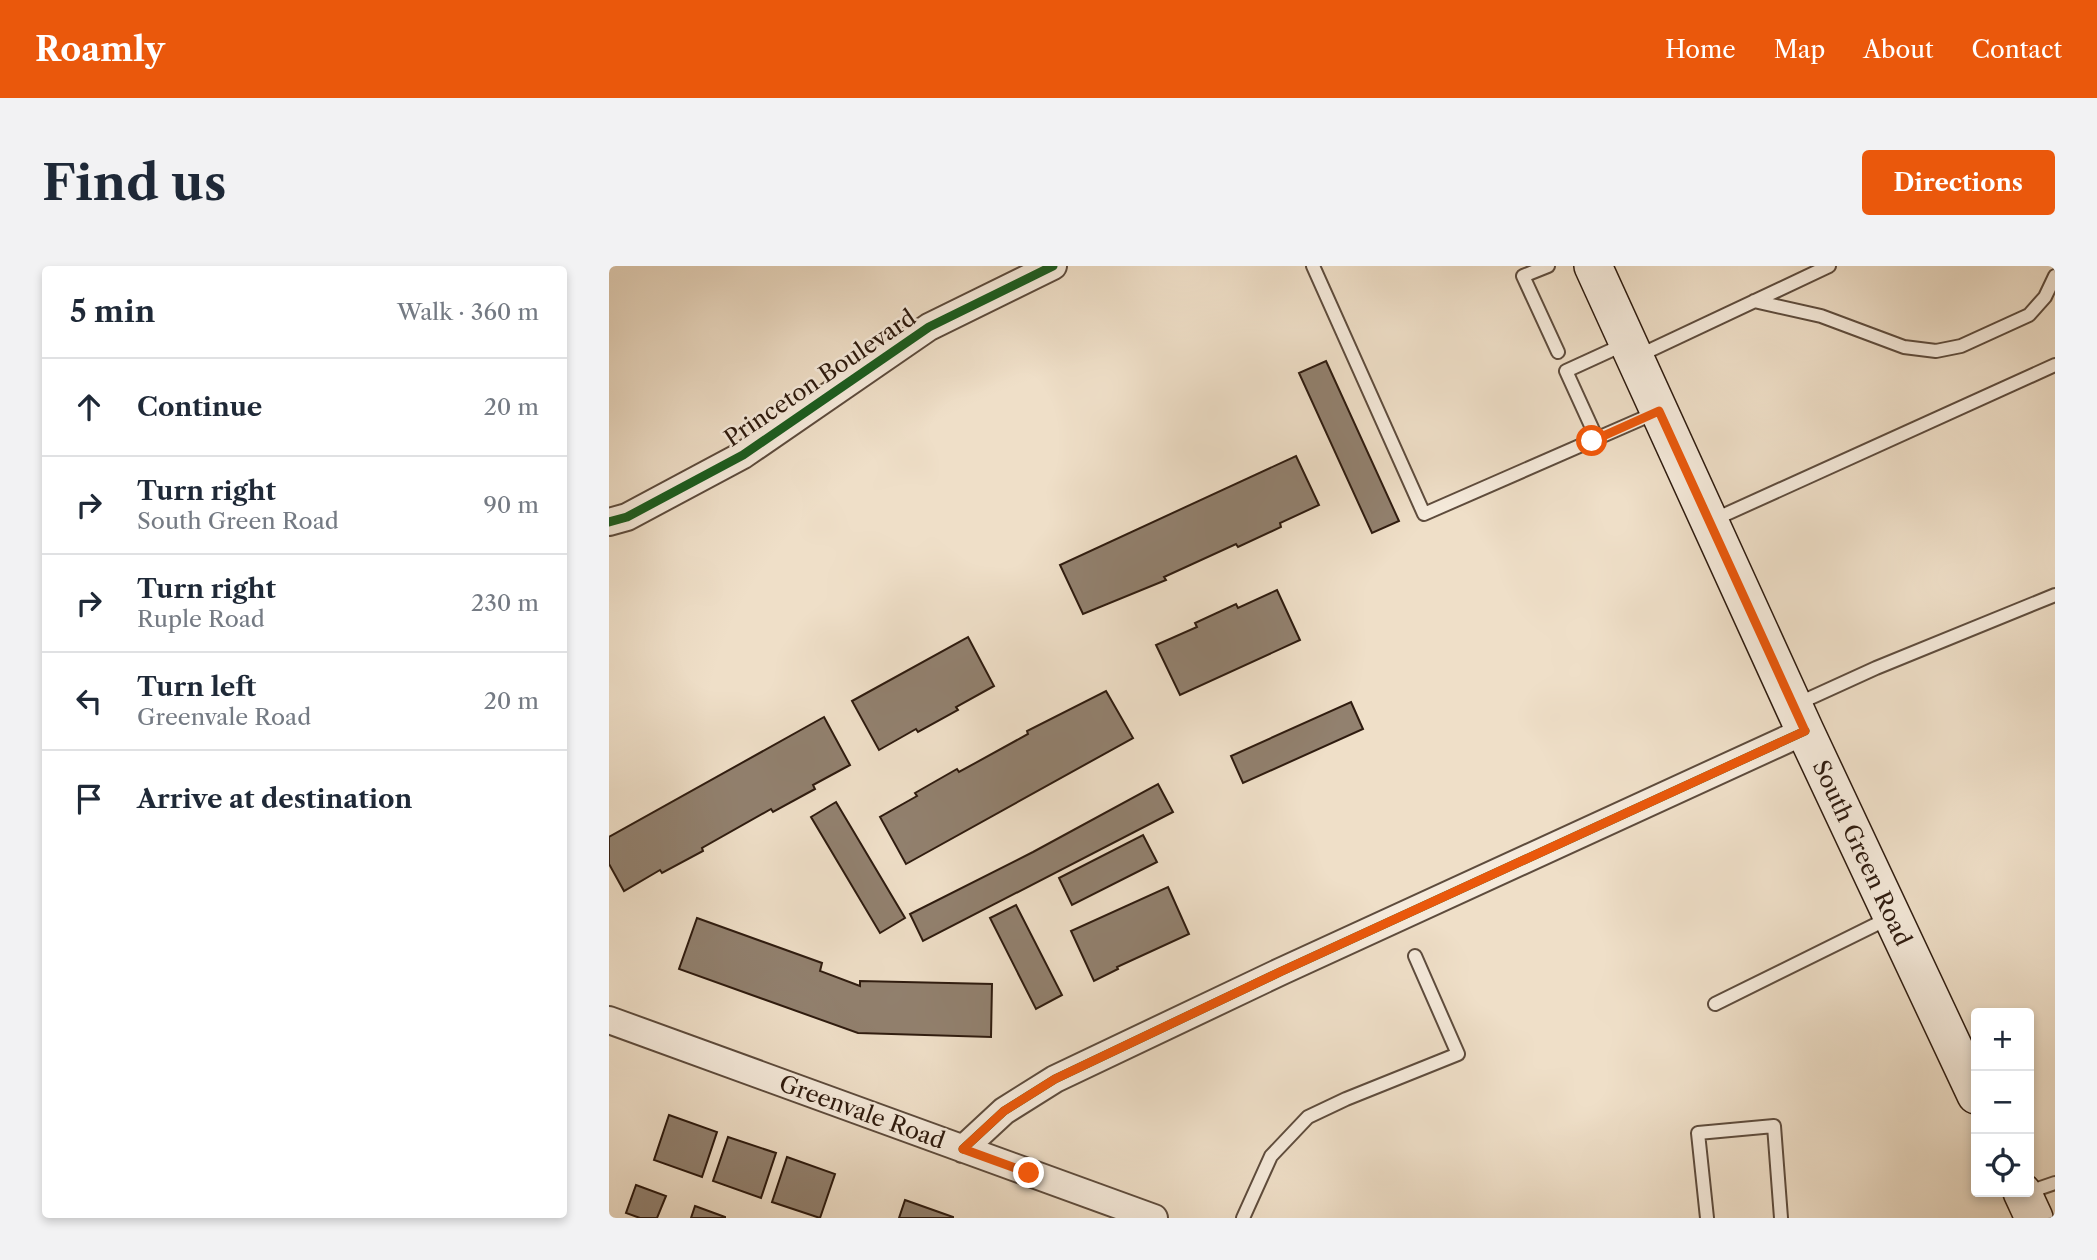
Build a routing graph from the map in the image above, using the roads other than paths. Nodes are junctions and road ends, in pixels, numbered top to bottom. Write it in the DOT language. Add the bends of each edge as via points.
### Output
graph roads {
  1 [pos="1053,266"];
  2 [pos="1313,266"];
  3 [pos="1548,266"];
  4 [pos="1593,266"];
  5 [pos="1829,266"];
  6 [pos="1521,271"];
  7 [pos="2055,275"];
  8 [pos="1754,301"];
  9 [pos="1631,350"];
  10 [pos="1558,352"];
  11 [pos="2055,365"];
  12 [pos="1659,411"];
  13 [pos="1597,439"];
  14 [pos="609,522"];
  15 [pos="1709,522"];
  16 [pos="2055,595"];
  17 [pos="1799,718"];
  18 [pos="1892,916"];
  19 [pos="1415,956"];
  20 [pos="1715,1004"];
  21 [pos="609,1020"];
  22 [pos="1971,1084"];
  23 [pos="963,1149"];
  24 [pos="1154,1218"];
  25 [pos="1243,1218"];
  26 [pos="1707,1218"];
  27 [pos="1781,1218"];
  1 -- 14 [label="street, Princeton Boulevard" via="929,327 743,455 627,517"];
  2 -- 13 [label="lane" via="1424,514"];
  3 -- 6 [label="lane"];
  4 -- 9 [label="main road, South Green Road"];
  5 -- 8 [label="lane"];
  6 -- 10 [label="lane"];
  7 -- 8 [label="lane" via="2045,297 2029,315 1961,346 1937,351 1904,347 1821,316"];
  8 -- 9 [label="lane"];
  9 -- 12 [label="main road, South Green Road"];
  9 -- 13 [label="lane" via="1566,371"];
  11 -- 15 [label="lane"];
  12 -- 13 [label="lane"];
  12 -- 15 [label="main road, South Green Road"];
  15 -- 17 [label="main road, South Green Road"];
  16 -- 17 [label="lane" via="1876,668"];
  17 -- 18 [label="main road, South Green Road"];
  17 -- 23 [label="street" via="1055,1079 1004,1111"];
  18 -- 20 [label="lane"];
  18 -- 22 [label="main road, South Green Road"];
  19 -- 25 [label="lane" via="1458,1054 1308,1117 1271,1156"];
  21 -- 23 [label="street, Greenvale Road"];
  23 -- 24 [label="street, Greenvale Road"];
  26 -- 27 [label="lane" via="1698,1133 1774,1126"];
}
